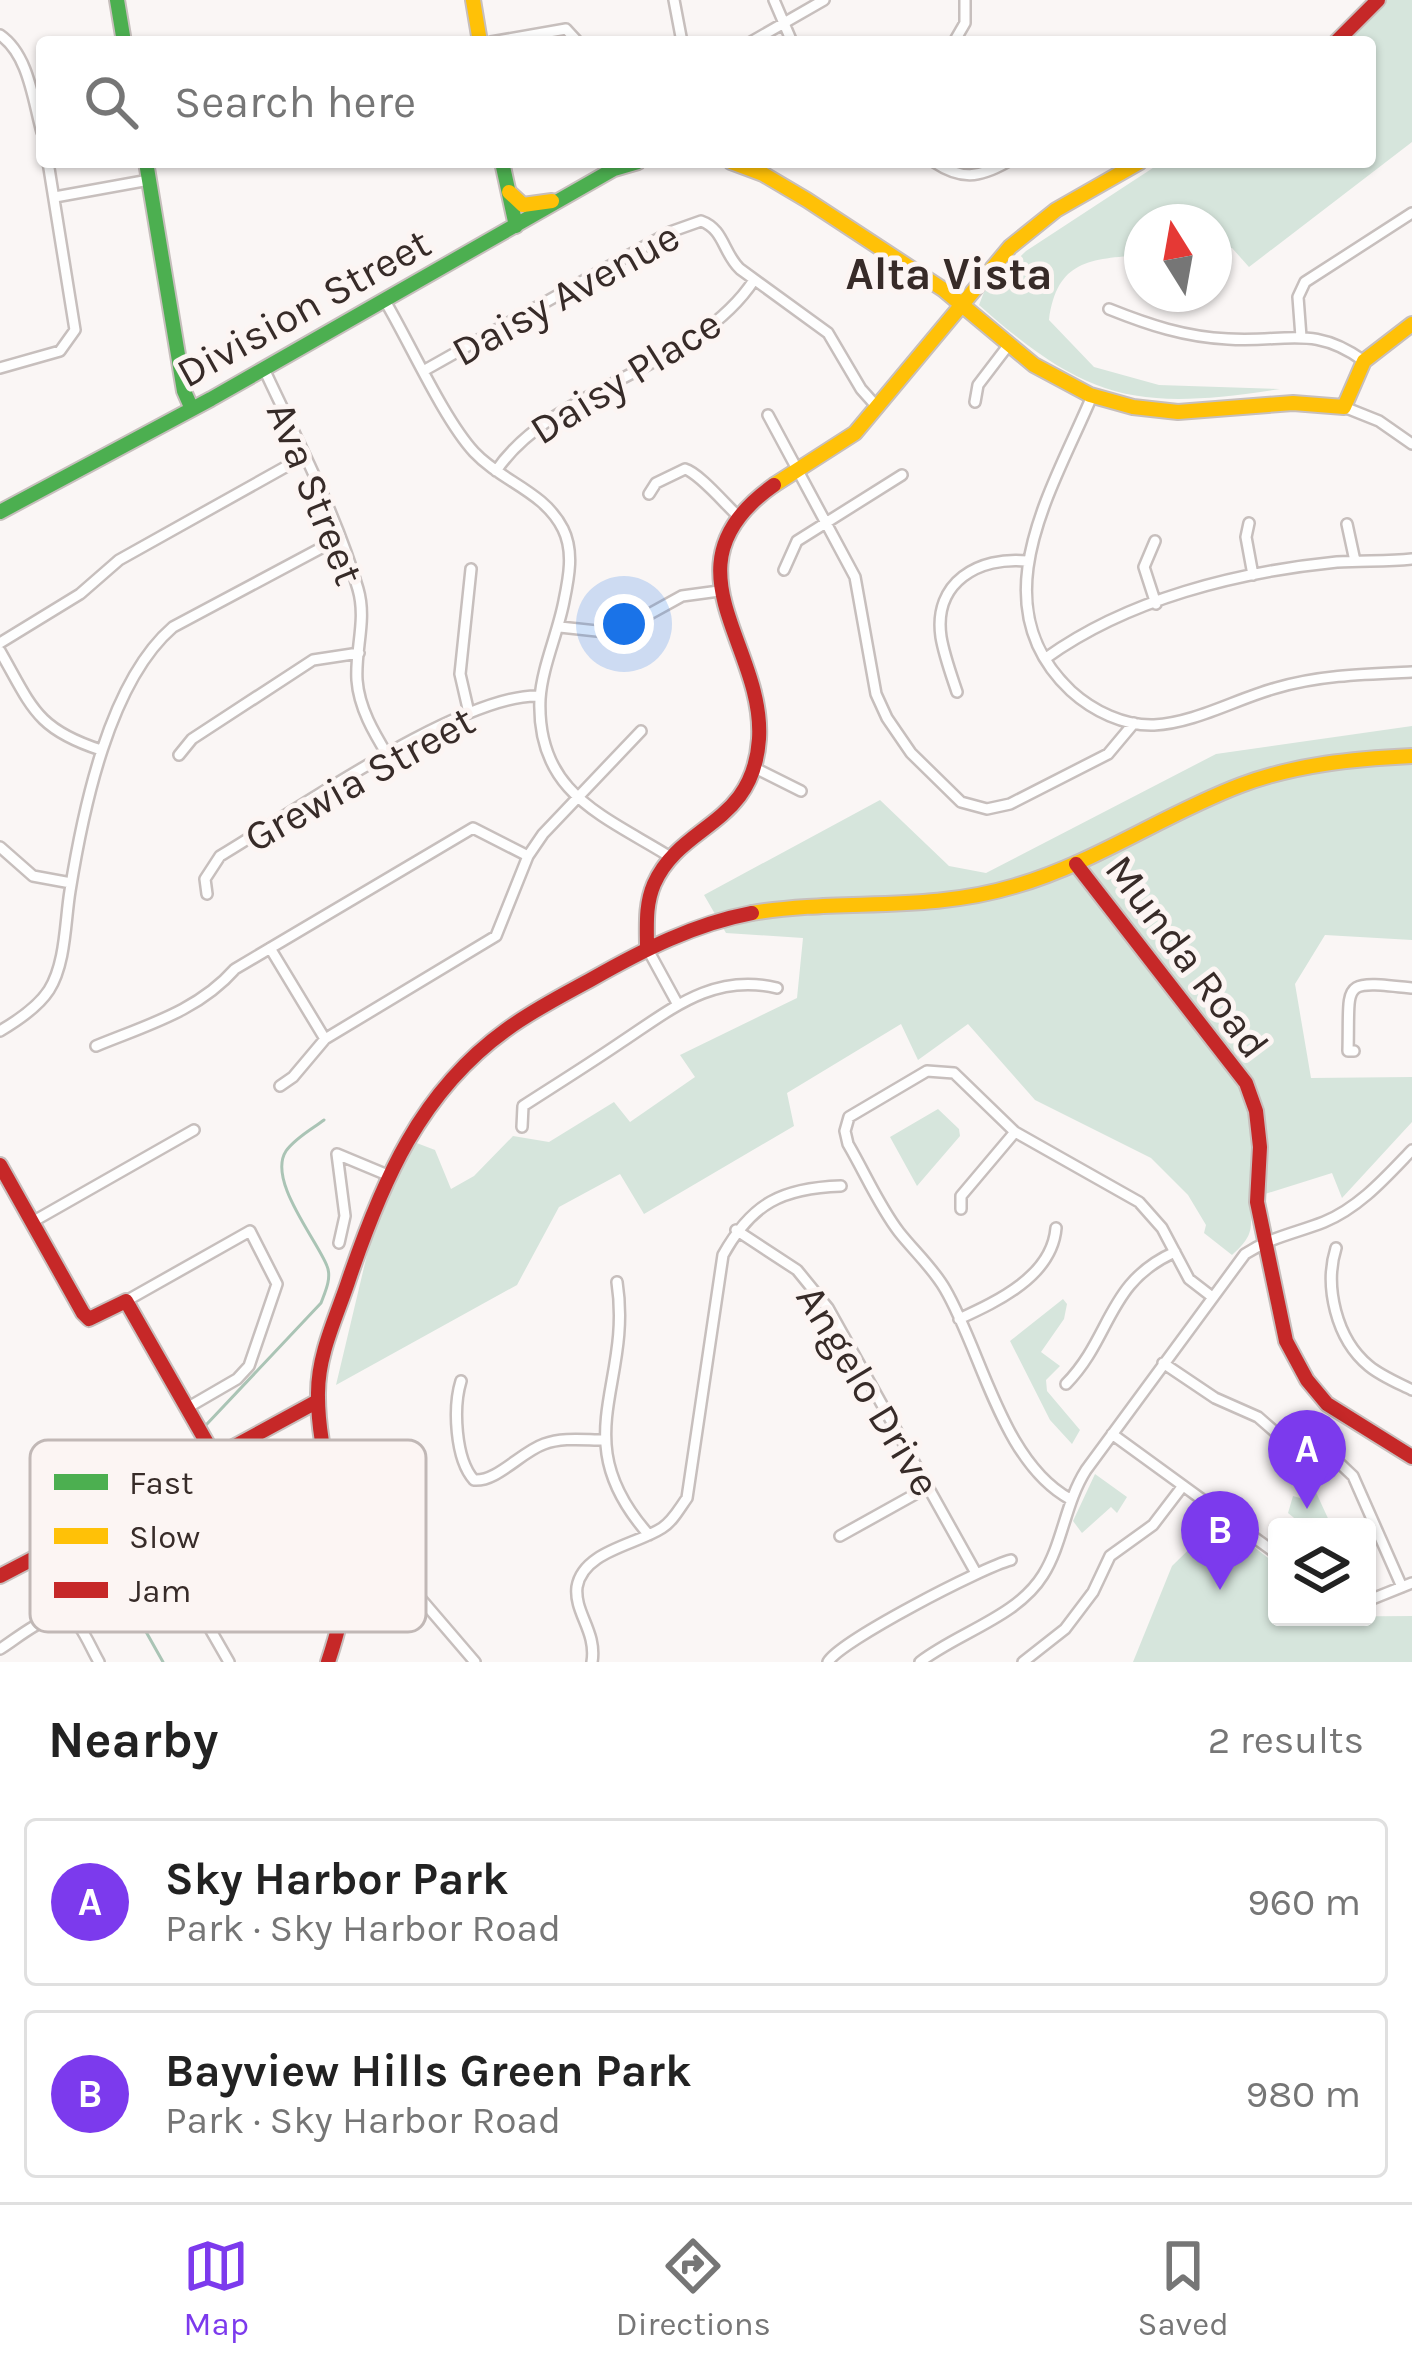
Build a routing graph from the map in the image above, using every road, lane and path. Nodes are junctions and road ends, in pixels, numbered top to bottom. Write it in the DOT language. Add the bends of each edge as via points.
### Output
graph roads {
  1 [pos="117,0"];
  2 [pos="472,0"];
  3 [pos="674,0"];
  4 [pos="774,0"];
  5 [pos="824,0"];
  6 [pos="965,0"];
  7 [pos="1370,3"];
  8 [pos="782,25"];
  9 [pos="0,35"];
  10 [pos="123,36"];
  11 [pos="479,36"];
  12 [pos="523,36"];
  13 [pos="573,36"];
  14 [pos="681,36"];
  15 [pos="762,36"];
  16 [pos="788,36"];
  17 [pos="958,36"];
  18 [pos="1341,36"];
  19 [pos="36,111"];
  20 [pos="49,168"];
  21 [pos="147,168"];
  22 [pos="503,168"];
  23 [pos="609,168"];
  24 [pos="746,168"];
  25 [pos="943,168"];
  26 [pos="996,168"];
  27 [pos="1130,168"];
  28 [pos="149,180"];
  29 [pos="508,190"];
  30 [pos="55,197"];
  31 [pos="563,198"];
  32 [pos="1412,213"];
  33 [pos="516,226"];
  34 [pos="754,280"];
  35 [pos="385,301"];
  36 [pos="960,303"];
  37 [pos="1109,309"];
  38 [pos="1412,324"];
  39 [pos="1301,337"];
  40 [pos="1006,347"];
  41 [pos="1364,362"];
  42 [pos="0,368"];
  43 [pos="264,369"];
  44 [pos="425,370"];
  45 [pos="1092,396"];
  46 [pos="975,402"];
  47 [pos="191,407"];
  48 [pos="1344,407"];
  49 [pos="878,408"];
  50 [pos="768,415"];
  51 [pos="1412,444"];
  52 [pos="305,456"];
  53 [pos="496,471"];
  54 [pos="797,471"];
  55 [pos="902,475"];
  56 [pos="649,494"];
  57 [pos="0,512"];
  58 [pos="737,516"];
  59 [pos="823,522"];
  60 [pos="1249,523"];
  61 [pos="1348,524"];
  62 [pos="338,539"];
  63 [pos="1155,541"];
  64 [pos="1412,559"];
  65 [pos="1027,561"];
  66 [pos="1355,561"];
  67 [pos="471,569"];
  68 [pos="784,570"];
  69 [pos="1253,575"];
  70 [pos="719,591"];
  71 [pos="1156,604"];
  72 [pos="560,627"];
  73 [pos="0,647"];
  74 [pos="359,653"];
  75 [pos="1046,658"];
  76 [pos="1412,672"];
  77 [pos="957,692"];
  78 [pos="540,696"];
  79 [pos="469,713"];
  80 [pos="1134,723"];
  81 [pos="641,731"];
  82 [pos="101,751"];
  83 [pos="179,755"];
  84 [pos="388,756"];
  85 [pos="1412,756"];
  86 [pos="755,768"];
  87 [pos="801,791"];
  88 [pos="574,798"];
  89 [pos="0,847"];
  90 [pos="528,856"];
  91 [pos="672,858"];
  92 [pos="1076,864"];
  93 [pos="71,884"];
  94 [pos="207,894"];
  95 [pos="270,947"];
  96 [pos="647,948"];
  97 [pos="777,988"];
  98 [pos="1412,988"];
  99 [pos="677,1003"];
  100 [pos="0,1031"];
  101 [pos="325,1040"];
  102 [pos="96,1046"];
  103 [pos="1354,1051"];
  104 [pos="280,1086"];
  105 [pos="522,1126"];
  106 [pos="194,1130"];
  107 [pos="1015,1132"];
  108 [pos="1412,1150"];
  109 [pos="0,1166"];
  110 [pos="386,1174"];
  111 [pos="841,1186"];
  112 [pos="961,1209"];
  113 [pos="34,1222"];
  114 [pos="1056,1228"];
  115 [pos="736,1230"];
  116 [pos="1265,1241"];
  117 [pos="339,1243"];
  118 [pos="1336,1248"];
  119 [pos="1175,1252"];
  120 [pos="617,1282"];
  121 [pos="1211,1296"];
  122 [pos="126,1301"];
  123 [pos="959,1319"];
  124 [pos="1163,1363"];
  125 [pos="461,1381"];
  126 [pos="1066,1384"];
  127 [pos="1412,1390"];
  128 [pos="316,1402"];
  129 [pos="187,1408"];
  130 [pos="1112,1434"];
  131 [pos="205,1440"];
  132 [pos="246,1440"];
  133 [pos="323,1440"];
  134 [pos="604,1440"];
  135 [pos="1412,1457"];
  136 [pos="928,1486"];
  137 [pos="1182,1487"];
  138 [pos="1070,1498"];
  139 [pos="649,1535"];
  140 [pos="840,1536"];
  141 [pos="1268,1548"];
  142 [pos="30,1558"];
  143 [pos="1011,1560"];
  144 [pos="976,1574"];
  145 [pos="0,1576"];
  146 [pos="1407,1585"];
  147 [pos="1376,1597"];
  148 [pos="426,1605"];
  149 [pos="30,1630"];
  150 [pos="83,1632"];
  151 [pos="212,1632"];
  152 [pos="337,1632"];
  153 [pos="0,1649"];
  154 [pos="828,1661"];
  155 [pos="98,1662"];
  156 [pos="229,1662"];
  157 [pos="328,1662"];
  158 [pos="475,1662"];
  159 [pos="592,1662"];
  160 [pos="920,1662"];
  161 [pos="1023,1662"];
  1 -- 10 [label="main road"];
  2 -- 11 [label="main road"];
  3 -- 14 [label="street"];
  4 -- 8 [label="street"];
  5 -- 8 [label="street"];
  6 -- 17 [label="street"];
  7 -- 18 [label="main road"];
  8 -- 15 [label="street"];
  8 -- 16 [label="street"];
  9 -- 19 [label="street" via="23,65"];
  12 -- 13 [label="street" via="566,28"];
  20 -- 30 [label="street"];
  21 -- 28 [label="main road"];
  22 -- 29 [label="main road"];
  23 -- 31 [label="main road, Division Street"];
  24 -- 36 [label="main road"];
  25 -- 26 [label="street" via="968,176"];
  27 -- 36 [label="main road" via="1031,229"];
  28 -- 30 [label="street"];
  28 -- 47 [label="main road"];
  29 -- 31 [label="main road" via="523,206"];
  29 -- 33 [label="main road"];
  30 -- 42 [label="street" via="76,319 69,342"];
  31 -- 33 [label="main road, Division Street"];
  32 -- 39 [label="street" via="1305,283"];
  33 -- 35 [label="main road, Division Street"];
  34 -- 44 [label="street, Daisy Avenue" via="729,258 718,231 689,224"];
  34 -- 49 [label="street" via="828,333"];
  34 -- 53 [label="street, Daisy Place" via="723,319 524,437"];
  35 -- 43 [label="main road, Division Street"];
  35 -- 44 [label="street"];
  36 -- 40 [label="main road"];
  36 -- 49 [label="main road"];
  37 -- 39 [label="street" via="1191,335"];
  38 -- 41 [label="main road"];
  39 -- 41 [label="street" via="1334,341"];
  40 -- 45 [label="main road"];
  40 -- 46 [label="street"];
  41 -- 48 [label="main road"];
  43 -- 47 [label="main road, Division Street"];
  43 -- 52 [label="street, Ava Street"];
  44 -- 53 [label="street" via="460,434"];
  45 -- 48 [label="main road" via="1187,412 1304,401"];
  45 -- 65 [label="street"];
  47 -- 57 [label="main road, Division Street"];
  48 -- 51 [label="street"];
  49 -- 54 [label="main road" via="832,452"];
  50 -- 54 [label="street"];
  52 -- 62 [label="street, Ava Street"];
  52 -- 73 [label="street" via="119,560"];
  53 -- 72 [label="street" via="545,501 562,527 570,547"];
  54 -- 58 [label="main road"];
  54 -- 59 [label="street"];
  55 -- 59 [label="street"];
  56 -- 58 [label="street" via="685,469"];
  58 -- 70 [label="main road"];
  59 -- 68 [label="street" via="797,542"];
  59 -- 80 [label="street" via="855,577 887,718 961,802 1010,804 1108,754"];
  60 -- 69 [label="street"];
  61 -- 66 [label="street"];
  62 -- 74 [label="street, Ava Street" via="359,591"];
  62 -- 82 [label="street" via="173,627 115,711"];
  63 -- 71 [label="street" via="1144,567"];
  64 -- 66 [label="street"];
  65 -- 75 [label="street" via="1028,611"];
  65 -- 77 [label="street" via="983,563 950,593 941,638"];
  66 -- 69 [label="street"];
  67 -- 79 [label="street" via="460,674"];
  69 -- 71 [label="street"];
  70 -- 72 [label="street" via="682,596 615,633"];
  70 -- 86 [label="main road" via="757,706"];
  71 -- 75 [label="street" via="1096,624"];
  72 -- 78 [label="street"];
  73 -- 82 [label="street" via="35,714 51,730"];
  74 -- 83 [label="street" via="313,659"];
  74 -- 84 [label="street, Ava Street" via="361,703"];
  75 -- 80 [label="street" via="1082,700"];
  76 -- 80 [label="street" via="1307,681 1177,722"];
  78 -- 79 [label="street, Grewia Street"];
  78 -- 88 [label="street" via="547,749"];
  79 -- 84 [label="street, Grewia Street"];
  81 -- 88 [label="street"];
  82 -- 93 [label="street"];
  84 -- 94 [label="street, Grewia Street" via="220,856 205,879"];
  85 -- 92 [label="main road" via="1267,775"];
  86 -- 87 [label="street"];
  86 -- 91 [label="main road" via="731,808"];
  88 -- 90 [label="street"];
  88 -- 91 [label="street"];
  89 -- 93 [label="street" via="33,876"];
  90 -- 95 [label="street" via="473,828"];
  90 -- 101 [label="street" via="496,936"];
  91 -- 96 [label="main road" via="648,891"];
  92 -- 96 [label="main road" via="937,904 749,913"];
  92 -- 116 [label="main road, Munda Road" via="1246,1083 1256,1112"];
  93 -- 100 [label="street" via="48,992"];
  95 -- 101 [label="street"];
  95 -- 102 [label="street" via="195,1005"];
  96 -- 99 [label="street"];
  96 -- 110 [label="main road" via="471,1058 418,1118"];
  97 -- 99 [label="street" via="721,987"];
  98 -- 103 [label="street" via="1354,987"];
  99 -- 105 [label="street" via="523,1106"];
  101 -- 104 [label="street"];
  106 -- 113 [label="street"];
  107 -- 112 [label="street" via="961,1196"];
  107 -- 119 [label="street" via="1130,1195"];
  107 -- 123 [label="street" via="954,1073 938,1070 857,1109 845,1127 896,1228 946,1289"];
  108 -- 116 [label="street" via="1343,1212"];
  109 -- 113 [label="main road"];
  110 -- 117 [label="street" via="338,1154 345,1216"];
  110 -- 128 [label="main road" via="324,1351"];
  111 -- 115 [label="street" via="781,1195"];
  113 -- 122 [label="main road" via="88,1318"];
  114 -- 123 [label="street" via="1050,1253 1030,1277"];
  115 -- 136 [label="street, Angelo Drive" via="797,1270 828,1308"];
  115 -- 139 [label="street" via="718,1272 687,1498"];
  116 -- 121 [label="street"];
  116 -- 135 [label="main road, Munda Road" via="1286,1341 1306,1380 1344,1418"];
  118 -- 127 [label="street" via="1329,1272 1345,1335 1370,1367"];
  119 -- 121 [label="street" via="1189,1279"];
  119 -- 126 [label="street" via="1125,1288"];
  120 -- 134 [label="street" via="621,1307"];
  121 -- 124 [label="street"];
  122 -- 129 [label="main road"];
  122 -- 129 [label="street" via="250,1231 277,1284 257,1349 237,1379"];
  123 -- 138 [label="street" via="1023,1450 1051,1488"];
  124 -- 130 [label="street"];
  124 -- 146 [label="street" via="1258,1417 1288,1444 1336,1459 1353,1475"];
  125 -- 134 [label="street" via="454,1403 474,1480 544,1444"];
  128 -- 132 [label="main road"];
  128 -- 133 [label="main road"];
  129 -- 131 [label="main road"];
  130 -- 137 [label="street"];
  130 -- 138 [label="street"];
  134 -- 139 [label="street" via="615,1491"];
  136 -- 140 [label="street"];
  136 -- 144 [label="street, Angelo Drive"];
  137 -- 141 [label="street"];
  137 -- 161 [label="street" via="1153,1525 1110,1556 1065,1629"];
  138 -- 160 [label="street" via="1053,1555 1032,1589"];
  139 -- 159 [label="street" via="595,1560 579,1580"];
  142 -- 145 [label="main road"];
  143 -- 144 [label="street"];
  144 -- 154 [label="street"];
  146 -- 147 [label="street"];
  148 -- 158 [label="street"];
  149 -- 153 [label="street"];
  150 -- 155 [label="street"];
  151 -- 156 [label="street"];
  152 -- 157 [label="main road"];
}
